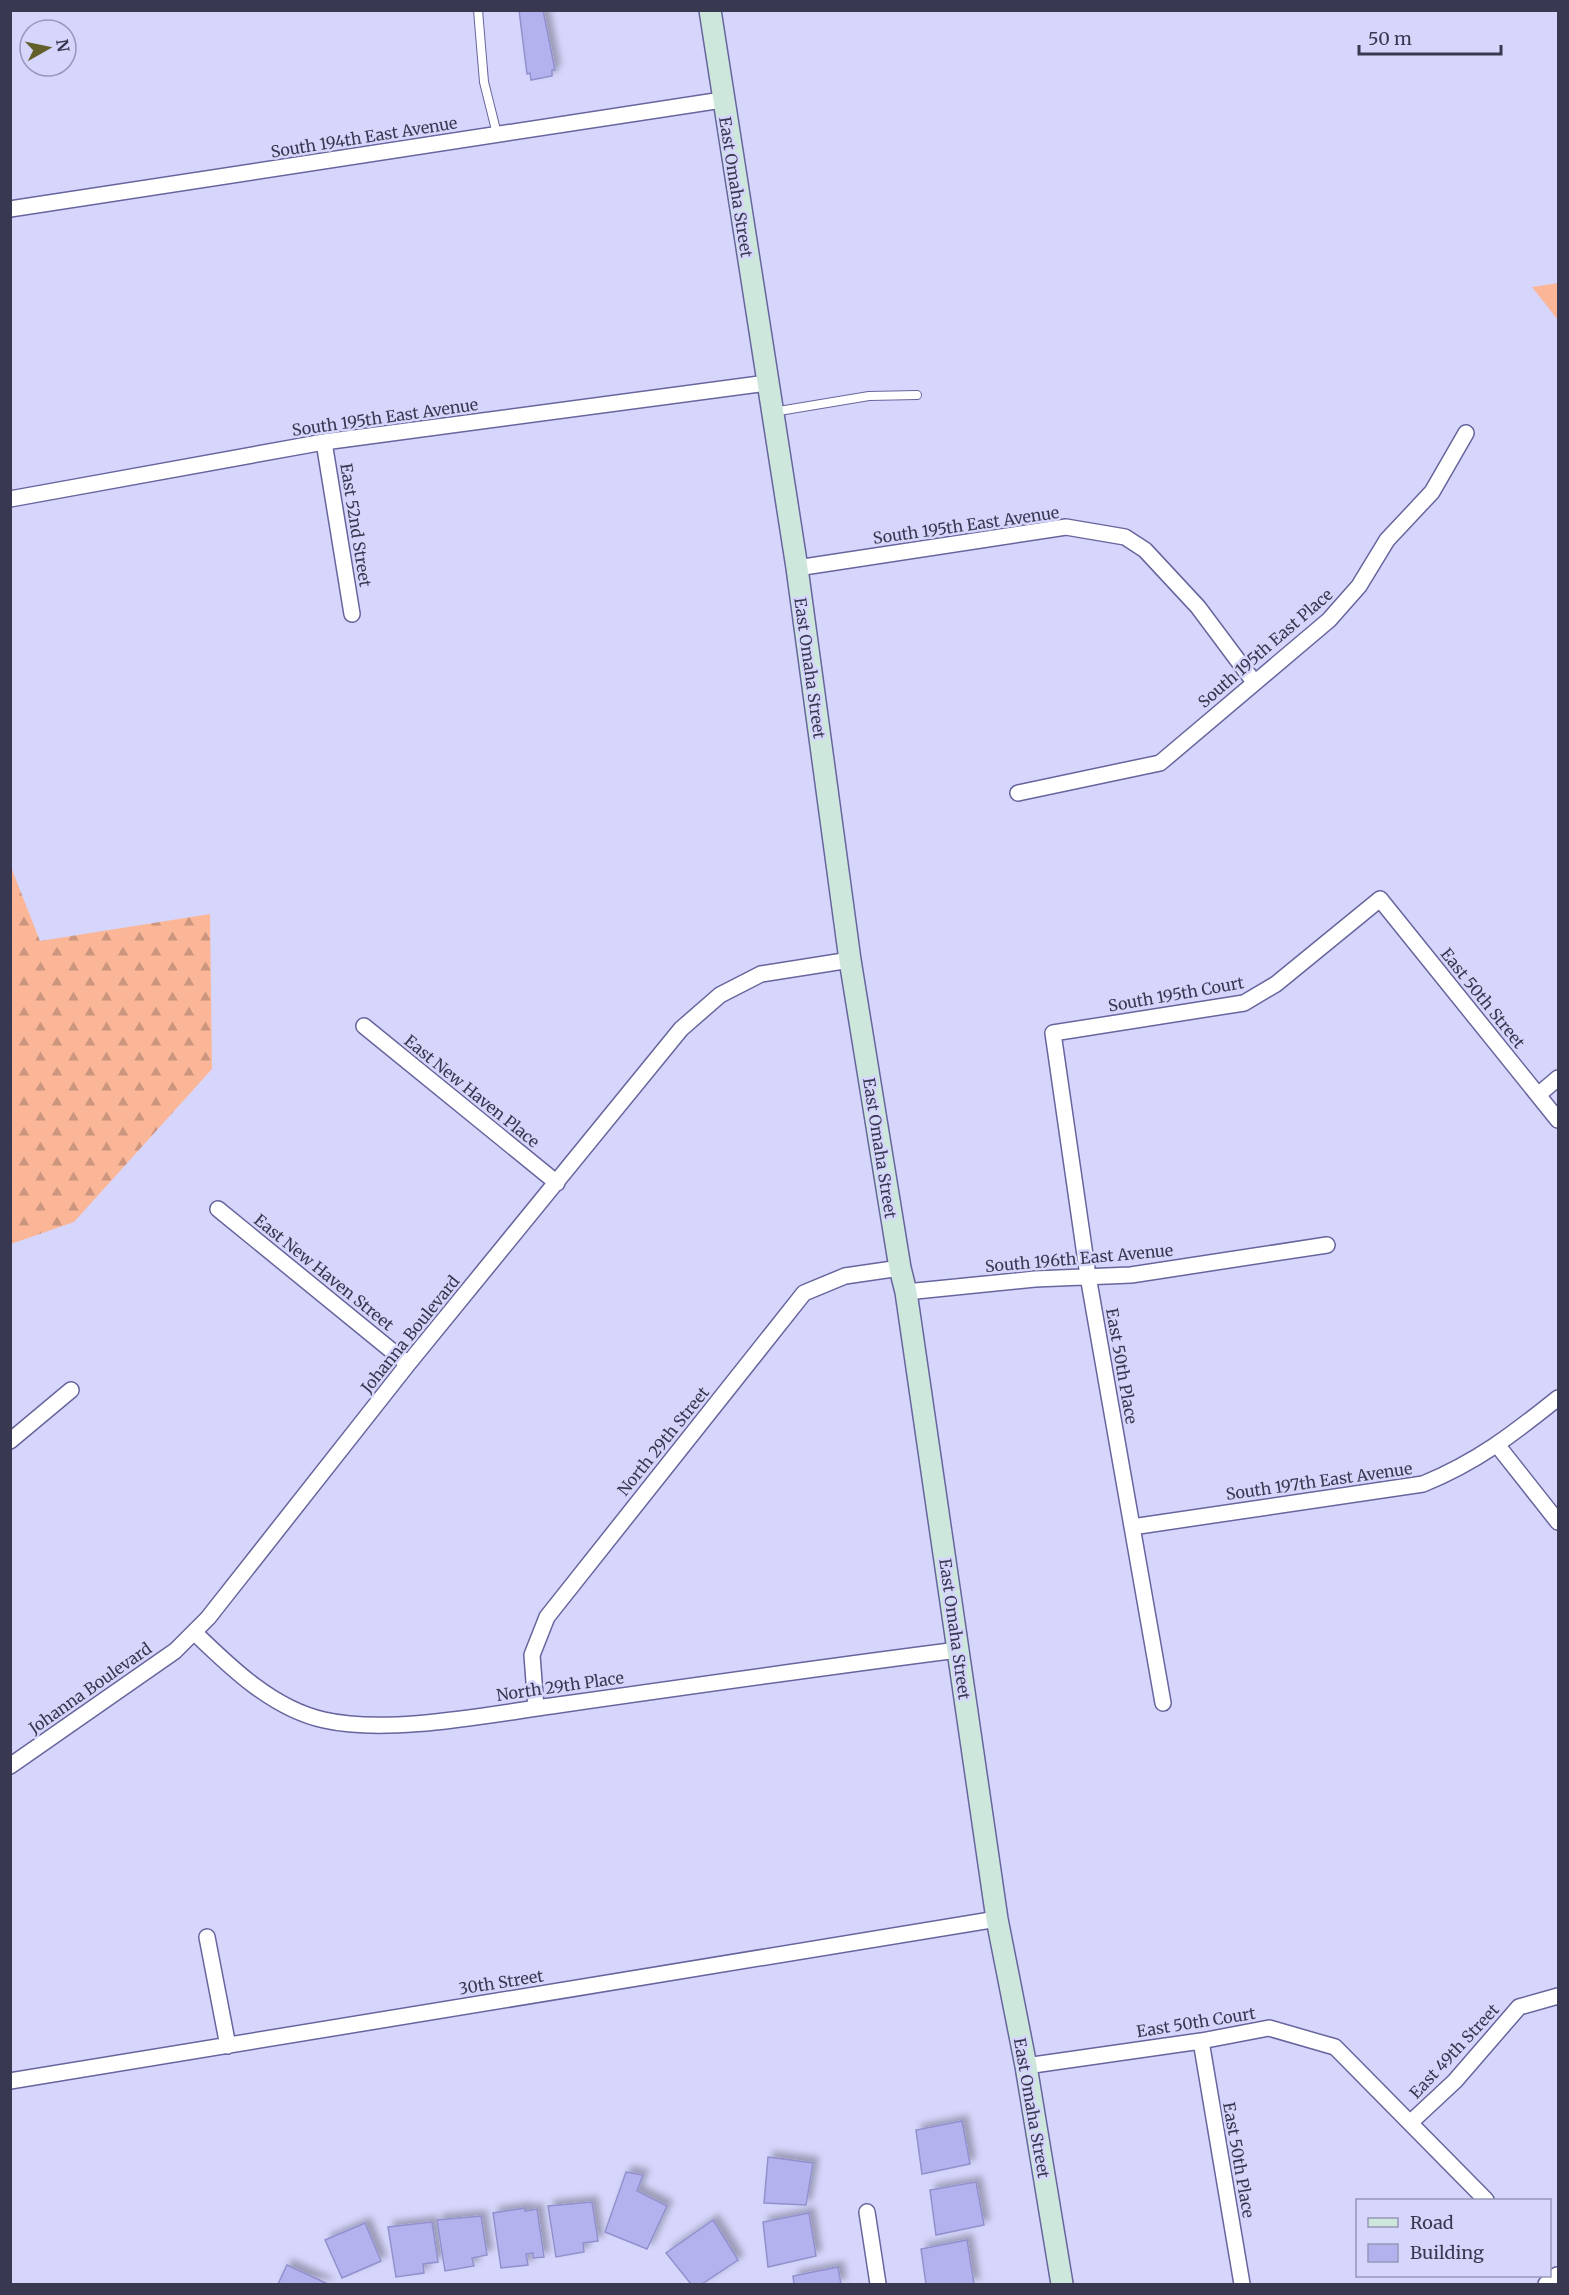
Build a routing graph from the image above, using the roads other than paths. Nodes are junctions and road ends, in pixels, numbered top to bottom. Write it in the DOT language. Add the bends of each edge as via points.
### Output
graph roads {
  1 [pos="478,10"];
  2 [pos="710,10"];
  3 [pos="722,100"];
  4 [pos="497,134"];
  5 [pos="10,209"];
  6 [pos="767,383"];
  7 [pos="917,395"];
  8 [pos="771,412"];
  9 [pos="1466,433"];
  10 [pos="324,442"];
  11 [pos="10,499"];
  12 [pos="796,568"];
  13 [pos="352,614"];
  14 [pos="1254,682"];
  15 [pos="1018,793"];
  16 [pos="1380,899"];
  17 [pos="850,960"];
  18 [pos="364,1026"];
  19 [pos="1053,1033"];
  20 [pos="1558,1078"];
  21 [pos="1538,1095"];
  22 [pos="1558,1120"];
  23 [pos="557,1183"];
  24 [pos="218,1209"];
  25 [pos="1327,1245"];
  26 [pos="900,1268"];
  27 [pos="1088,1276"];
  28 [pos="906,1292"];
  29 [pos="408,1364"];
  30 [pos="71,1390"];
  31 [pos="1558,1398"];
  32 [pos="10,1441"];
  33 [pos="1498,1446"];
  34 [pos="1558,1522"];
  35 [pos="1132,1527"];
  36 [pos="194,1632"];
  37 [pos="958,1650"];
  38 [pos="1163,1703"];
  39 [pos="536,1708"];
  40 [pos="10,1766"];
  41 [pos="997,1919"];
  42 [pos="207,1937"];
  43 [pos="1558,1996"];
  44 [pos="1201,2041"];
  45 [pos="228,2046"];
  46 [pos="1026,2066"];
  47 [pos="10,2081"];
  48 [pos="1411,2122"];
  49 [pos="1485,2199"];
  50 [pos="867,2212"];
  51 [pos="878,2284"];
  52 [pos="1062,2284"];
  53 [pos="1242,2284"];
  1 -- 4 [label="lane" via="484,82"];
  2 -- 3 [label="street, East Omaha Street"];
  3 -- 4 [label="street, South 194th East Avenue"];
  3 -- 6 [label="street, East Omaha Street"];
  4 -- 5 [label="street, South 194th East Avenue"];
  6 -- 8 [label="street, East Omaha Street"];
  6 -- 10 [label="street, South 195th East Avenue"];
  7 -- 8 [label="lane" via="869,396"];
  8 -- 12 [label="street, East Omaha Street"];
  9 -- 14 [label="street, South 195th East Place" via="1432,492 1387,540 1359,586 1329,620"];
  10 -- 11 [label="street, South 195th East Avenue"];
  10 -- 13 [label="street, East 52nd Street"];
  12 -- 14 [label="street, South 195th East Avenue" via="1066,527 1125,537 1145,550 1198,607"];
  12 -- 17 [label="street, East Omaha Street"];
  14 -- 15 [label="street, South 195th East Place" via="1160,763"];
  16 -- 19 [label="street, South 195th Court" via="1276,984 1244,1003"];
  16 -- 21 [label="street, East 50th Street"];
  17 -- 23 [label="street, Johanna Boulevard" via="761,974 720,995 681,1029"];
  17 -- 26 [label="street, East Omaha Street"];
  18 -- 23 [label="street, East New Haven Place"];
  19 -- 27 [label="street, East 50th Place"];
  20 -- 21 [label="street"];
  21 -- 22 [label="street, East 50th Street"];
  23 -- 29 [label="street, Johanna Boulevard"];
  24 -- 29 [label="street, East New Haven Street"];
  25 -- 27 [label="street, South 196th East Avenue" via="1131,1275"];
  26 -- 28 [label="street, East Omaha Street"];
  26 -- 39 [label="street, North 29th Street" via="845,1276 804,1293 547,1617 532,1655"];
  27 -- 28 [label="street, South 196th East Avenue"];
  27 -- 35 [label="street, East 50th Place"];
  28 -- 37 [label="street, East Omaha Street"];
  29 -- 36 [label="street, Johanna Boulevard"];
  30 -- 32 [label="street"];
  31 -- 33 [label="street, South 197th East Avenue"];
  33 -- 34 [label="street"];
  33 -- 35 [label="street, South 197th East Avenue" via="1424,1484"];
  35 -- 38 [label="street, East 50th Place"];
  36 -- 39 [label="street, North 29th Place" via="265,1693 322,1720 388,1725"];
  36 -- 40 [label="street, Johanna Boulevard" via="175,1651"];
  37 -- 39 [label="street, North 29th Place"];
  37 -- 41 [label="street, East Omaha Street"];
  41 -- 45 [label="street, 30th Street"];
  41 -- 46 [label="street, East Omaha Street"];
  42 -- 45 [label="street"];
  43 -- 48 [label="street, East 49th Street" via="1519,2007 1455,2081"];
  44 -- 46 [label="street, East 50th Court"];
  44 -- 48 [label="street, East 50th Court" via="1269,2028 1335,2047"];
  44 -- 53 [label="street, East 50th Place"];
  45 -- 47 [label="street, 30th Street"];
  46 -- 52 [label="street, East Omaha Street"];
  48 -- 49 [label="street, East 50th Court"];
  50 -- 51 [label="street"];
}
